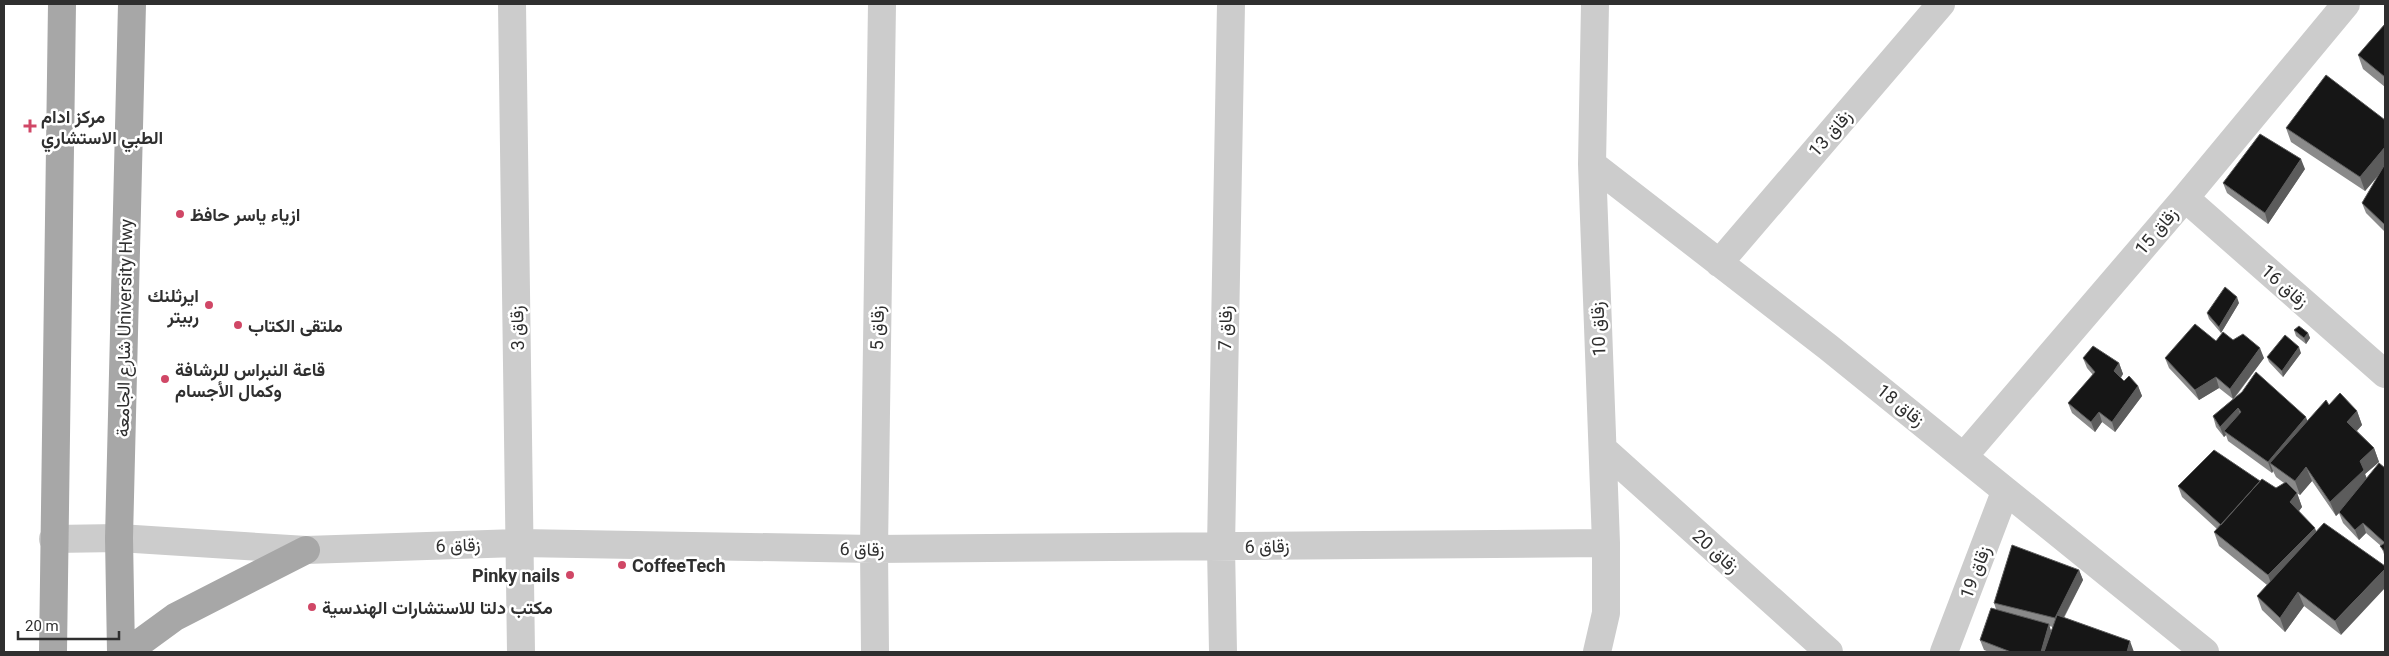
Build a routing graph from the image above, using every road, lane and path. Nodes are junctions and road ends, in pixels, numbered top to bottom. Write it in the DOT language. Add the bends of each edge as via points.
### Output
graph roads {
  1 [pos="62,4"];
  2 [pos="132,4"];
  3 [pos="512,4"];
  4 [pos="882,4"];
  5 [pos="1231,4"];
  6 [pos="1595,4"];
  7 [pos="1941,4"];
  8 [pos="2346,4"];
  9 [pos="1592,164"];
  10 [pos="2185,198"];
  11 [pos="1719,263"];
  12 [pos="2385,374"];
  13 [pos="1603,449"];
  14 [pos="1964,456"];
  15 [pos="2005,492"];
  16 [pos="119,538"];
  17 [pos="54,539"];
  18 [pos="520,542"];
  19 [pos="1606,543"];
  20 [pos="1222,547"];
  21 [pos="874,549"];
  22 [pos="306,550"];
  23 [pos="53,652"];
  24 [pos="121,652"];
  25 [pos="127,652"];
  26 [pos="521,652"];
  27 [pos="875,652"];
  28 [pos="1223,652"];
  29 [pos="1597,652"];
  30 [pos="1829,652"];
  31 [pos="1944,652"];
  32 [pos="2205,652"];
  1 -- 17 [label="main road"];
  2 -- 16 [label="main road, شارع الجامعة University Hwy"];
  3 -- 18 [label="street, زقاق 3"];
  4 -- 21 [label="street, زقاق 5"];
  5 -- 20 [label="street, زقاق 7"];
  6 -- 9 [label="street, زقاق 10"];
  7 -- 11 [label="street, زقاق 13"];
  8 -- 10 [label="street, زقاق 15"];
  9 -- 11 [label="street, زقاق 18"];
  9 -- 13 [label="street, زقاق 10"];
  10 -- 12 [label="street, زقاق 16"];
  10 -- 14 [label="street, زقاق 15"];
  11 -- 14 [label="street, زقاق 18"];
  13 -- 19 [label="street, زقاق 10"];
  13 -- 30 [label="street, زقاق 20"];
  14 -- 15 [label="street, زقاق 18"];
  15 -- 31 [label="street, زقاق 19"];
  15 -- 32 [label="street, زقاق 18"];
  16 -- 17 [label="street, زقاق 6"];
  16 -- 22 [label="street, زقاق 6"];
  16 -- 24 [label="main road, شارع الجامعة University Hwy"];
  17 -- 23 [label="main road"];
  18 -- 21 [label="street, زقاق 6"];
  18 -- 22 [label="street, زقاق 6"];
  18 -- 26 [label="street, زقاق 3"];
  19 -- 20 [label="street, زقاق 6"];
  19 -- 29 [label="street, زقاق 10" via="1606,613"];
  20 -- 21 [label="street, زقاق 6"];
  20 -- 28 [label="street, زقاق 7"];
  21 -- 27 [label="street, زقاق 5"];
  22 -- 25 [label="main road" via="175,617"];
}
